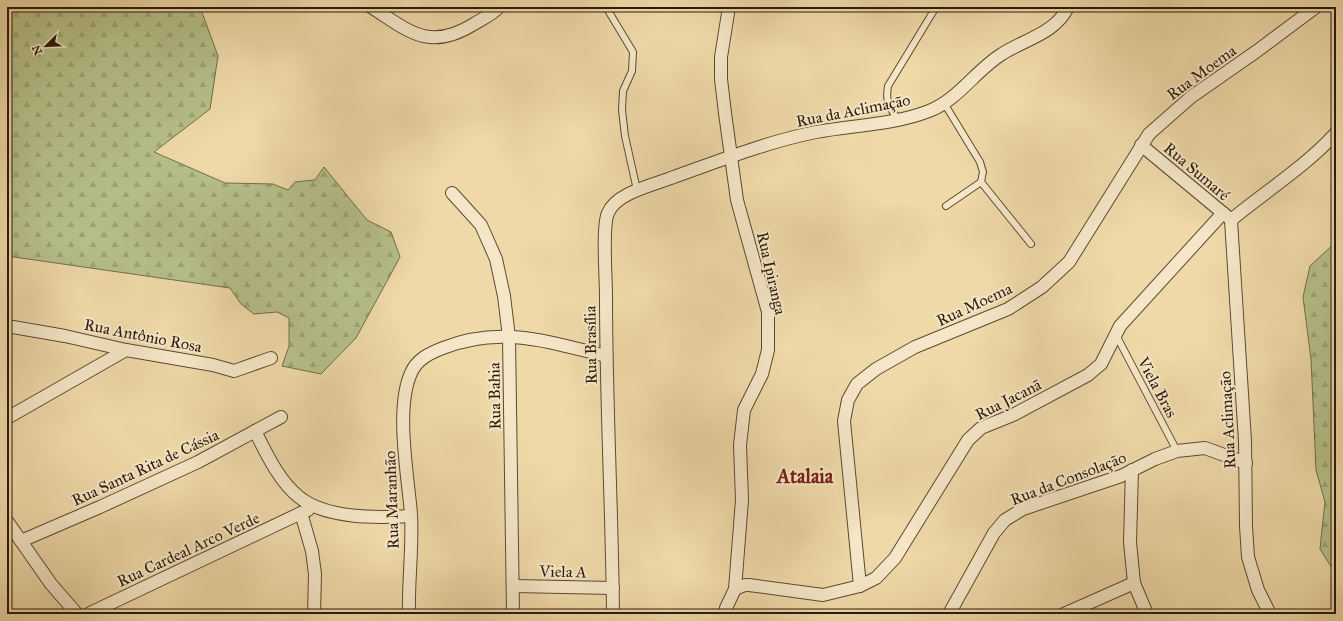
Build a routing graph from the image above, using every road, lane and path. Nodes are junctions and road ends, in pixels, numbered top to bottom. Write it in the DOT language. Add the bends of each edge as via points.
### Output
graph roads {
  1 [pos="371,7"];
  2 [pos="499,7"];
  3 [pos="606,7"];
  4 [pos="729,7"];
  5 [pos="936,7"];
  6 [pos="1068,7"];
  7 [pos="1316,7"];
  8 [pos="944,103"];
  9 [pos="899,121"];
  10 [pos="1336,133"];
  11 [pos="1142,145"];
  12 [pos="730,155"];
  13 [pos="982,182"];
  14 [pos="637,190"];
  15 [pos="452,193"];
  16 [pos="946,206"];
  17 [pos="1227,217"];
  18 [pos="1031,244"];
  19 [pos="7,326"];
  20 [pos="1116,335"];
  21 [pos="509,337"];
  22 [pos="126,350"];
  23 [pos="606,356"];
  24 [pos="271,358"];
  25 [pos="281,417"];
  26 [pos="7,418"];
  27 [pos="255,431"];
  28 [pos="1177,452"];
  29 [pos="1246,463"];
  30 [pos="1132,470"];
  31 [pos="314,507"];
  32 [pos="301,513"];
  33 [pos="411,516"];
  34 [pos="7,521"];
  35 [pos="21,541"];
  36 [pos="1134,583"];
  37 [pos="513,586"];
  38 [pos="860,586"];
  39 [pos="613,588"];
  40 [pos="735,589"];
  41 [pos="77,614"];
  42 [pos="88,614"];
  43 [pos="314,614"];
  44 [pos="409,614"];
  45 [pos="513,614"];
  46 [pos="613,614"];
  47 [pos="726,614"];
  48 [pos="949,614"];
  49 [pos="1064,614"];
  50 [pos="1147,614"];
  51 [pos="1270,614"];
  1 -- 2 [label="street" via="416,35 438,39 465,30"];
  3 -- 14 [label="lane" via="633,52 632,71 623,91 622,110 626,144"];
  4 -- 12 [label="street, Rua Ipiranga" via="721,57 721,79"];
  5 -- 9 [label="lane" via="888,86 886,96 889,106"];
  6 -- 8 [label="street, Rua da Aclimação" via="1053,26 1002,54"];
  7 -- 11 [label="street, Rua Moema" via="1187,100 1149,134"];
  8 -- 9 [label="street, Rua da Aclimação"];
  8 -- 13 [label="lane" via="980,162"];
  9 -- 12 [label="street, Rua da Aclimação" via="817,132"];
  10 -- 17 [label="street" via="1304,164 1256,200"];
  11 -- 17 [label="street, Rua Sumaré"];
  11 -- 38 [label="street, Rua Moema" via="1069,262 1042,287 1008,309 915,347 876,369 857,384 848,400 844,421"];
  12 -- 14 [label="street, Rua Brasília"];
  12 -- 40 [label="street, Rua Ipiranga" via="737,200 768,312 768,350 762,374 744,410 740,445 742,500"];
  13 -- 16 [label="lane"];
  13 -- 18 [label="lane"];
  14 -- 23 [label="street, Rua Brasília" via="614,204 607,213"];
  15 -- 21 [label="street, Rua Bahia" via="481,226 496,259"];
  17 -- 20 [label="street, Rua Jacanã" via="1201,239 1135,308"];
  17 -- 29 [label="street, Rua Aclimação"];
  19 -- 22 [label="street, Rua Antônio Rosa"];
  20 -- 28 [label="lane, Viela Bras"];
  20 -- 38 [label="street, Rua Jacanã" via="1101,364 1088,375 1013,415 981,428 968,440 895,558 876,578"];
  21 -- 23 [label="street" via="527,337"];
  21 -- 33 [label="street, Rua Maranhão" via="473,339 431,353 418,362 411,374 404,401"];
  21 -- 37 [label="street, Rua Bahia"];
  22 -- 24 [label="street, Rua Antônio Rosa" via="234,371"];
  22 -- 26 [label="street"];
  23 -- 39 [label="street, Rua Brasília"];
  25 -- 27 [label="street, Rua Santa Rita de Cássia"];
  27 -- 31 [label="street" via="288,486 298,497"];
  27 -- 35 [label="street, Rua Santa Rita de Cássia" via="198,462"];
  28 -- 29 [label="street, Rua da Consolação" via="1205,448"];
  28 -- 30 [label="street, Rua da Consolação"];
  29 -- 51 [label="street, Rua Aclimação" via="1248,557 1258,590"];
  30 -- 36 [label="street" via="1130,542"];
  30 -- 48 [label="street, Rua da Consolação" via="1023,509 1005,520 994,534"];
  31 -- 32 [label="street, Rua Cardeal Arco Verde"];
  31 -- 33 [label="street" via="365,516"];
  32 -- 42 [label="street, Rua Cardeal Arco Verde"];
  32 -- 43 [label="street" via="312,550 315,574"];
  33 -- 44 [label="street, Rua Maranhão"];
  34 -- 35 [label="street"];
  35 -- 41 [label="street" via="51,584"];
  36 -- 49 [label="street"];
  36 -- 50 [label="street"];
  37 -- 39 [label="street, Viela A"];
  37 -- 45 [label="street, Rua Bahia"];
  38 -- 40 [label="street, Rua Jacanã" via="823,595 749,585"];
  39 -- 46 [label="street, Rua Brasília"];
  40 -- 47 [label="street, Rua Ipiranga" via="726,608"];
}
